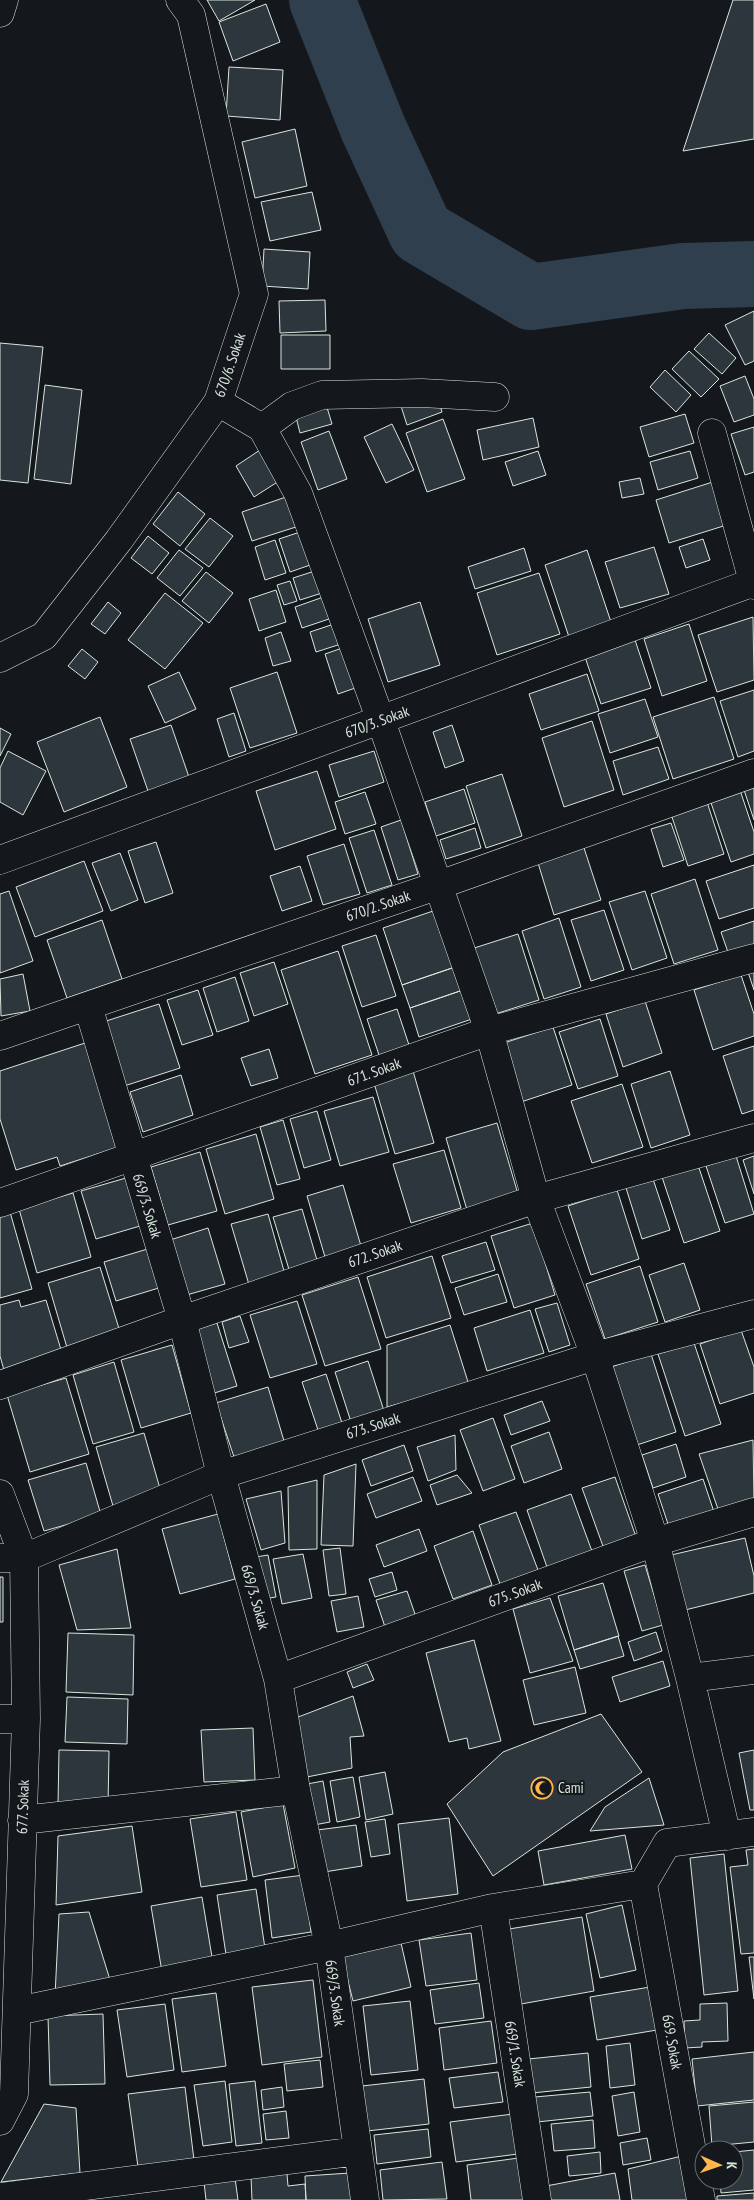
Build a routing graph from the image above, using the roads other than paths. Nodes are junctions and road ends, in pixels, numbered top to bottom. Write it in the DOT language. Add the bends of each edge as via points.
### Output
graph roads {
  1 [pos="4,0"];
  2 [pos="180,0"];
  3 [pos="0,13"];
  4 [pos="495,397"];
  5 [pos="218,402"];
  6 [pos="262,428"];
  7 [pos="712,433"];
  8 [pos="754,584"];
  9 [pos="0,658"];
  10 [pos="381,721"];
  11 [pos="754,772"];
  12 [pos="0,860"];
  13 [pos="439,885"];
  14 [pos="754,958"];
  15 [pos="88,1006"];
  16 [pos="489,1031"];
  17 [pos="0,1036"];
  18 [pos="754,1138"];
  19 [pos="132,1158"];
  20 [pos="536,1199"];
  21 [pos="0,1203"];
  22 [pos="754,1314"];
  23 [pos="182,1320"];
  24 [pos="595,1356"];
  25 [pos="0,1385"];
  26 [pos="221,1475"];
  27 [pos="0,1494"];
  28 [pos="754,1512"];
  29 [pos="655,1542"];
  30 [pos="12,1558"];
  31 [pos="754,1670"];
  32 [pos="690,1678"];
  33 [pos="278,1679"];
  34 [pos="13,1719"];
  35 [pos="296,1790"];
  36 [pos="22,1820"];
  37 [pos="754,1832"];
  38 [pos="727,1836"];
  39 [pos="11,1865"];
  40 [pos="643,1884"];
  41 [pos="493,1908"];
  42 [pos="329,1946"];
  43 [pos="17,2011"];
  44 [pos="0,2121"];
  45 [pos="358,2151"];
  46 [pos="0,2197"];
  47 [pos="365,2200"];
  48 [pos="537,2200"];
  49 [pos="701,2200"];
  1 -- 3 [label="street"];
  2 -- 5 [label="street, 670/6. Sokak" via="191,15 254,294"];
  4 -- 6 [label="street" via="422,393 322,395 292,406"];
  5 -- 6 [label="street"];
  5 -- 9 [label="street, 670/6. Sokak" via="119,540 44,636"];
  6 -- 10 [label="street" via="298,493"];
  7 -- 8 [label="street"];
  8 -- 10 [label="street, 670/3. Sokak"];
  10 -- 12 [label="street, 670/3. Sokak"];
  10 -- 13 [label="street"];
  11 -- 13 [label="street, 670/2. Sokak"];
  13 -- 15 [label="street, 670/2. Sokak"];
  13 -- 16 [label="street"];
  14 -- 16 [label="street, 671. Sokak"];
  15 -- 17 [label="street, 670/2. Sokak"];
  15 -- 19 [label="street, 669/3. Sokak"];
  16 -- 19 [label="street, 671. Sokak"];
  16 -- 20 [label="street"];
  18 -- 20 [label="street, 672. Sokak"];
  19 -- 21 [label="street, 671. Sokak"];
  19 -- 23 [label="street, 669/3. Sokak"];
  20 -- 23 [label="street, 672. Sokak"];
  20 -- 24 [label="street"];
  22 -- 24 [label="street, 673. Sokak"];
  23 -- 25 [label="street, 672. Sokak"];
  23 -- 26 [label="street, 669/3. Sokak"];
  24 -- 26 [label="street, 673. Sokak"];
  24 -- 29 [label="street"];
  26 -- 30 [label="street, 673. Sokak"];
  26 -- 33 [label="street, 669/3. Sokak"];
  27 -- 30 [label="street, 677. Sokak"];
  28 -- 29 [label="street, 675. Sokak"];
  29 -- 32 [label="street"];
  29 -- 33 [label="street, 675. Sokak"];
  30 -- 34 [label="street, 677. Sokak"];
  31 -- 32 [label="street"];
  32 -- 38 [label="street"];
  33 -- 35 [label="street, 669/3. Sokak"];
  34 -- 36 [label="street, 677. Sokak"];
  35 -- 36 [label="street"];
  35 -- 42 [label="street, 669/3. Sokak"];
  36 -- 39 [label="street, 677. Sokak"];
  37 -- 38 [label="street"];
  38 -- 40 [label="street" via="667,1843"];
  39 -- 43 [label="street, 677. Sokak"];
  40 -- 41 [label="street"];
  40 -- 49 [label="street, 669. Sokak"];
  41 -- 42 [label="street"];
  41 -- 48 [label="street, 669/1. Sokak"];
  42 -- 43 [label="street"];
  42 -- 45 [label="street, 669/3. Sokak"];
  43 -- 44 [label="street, 677. Sokak" via="14,2094"];
  45 -- 46 [label="street"];
  45 -- 47 [label="street, 669/3. Sokak"];
}
